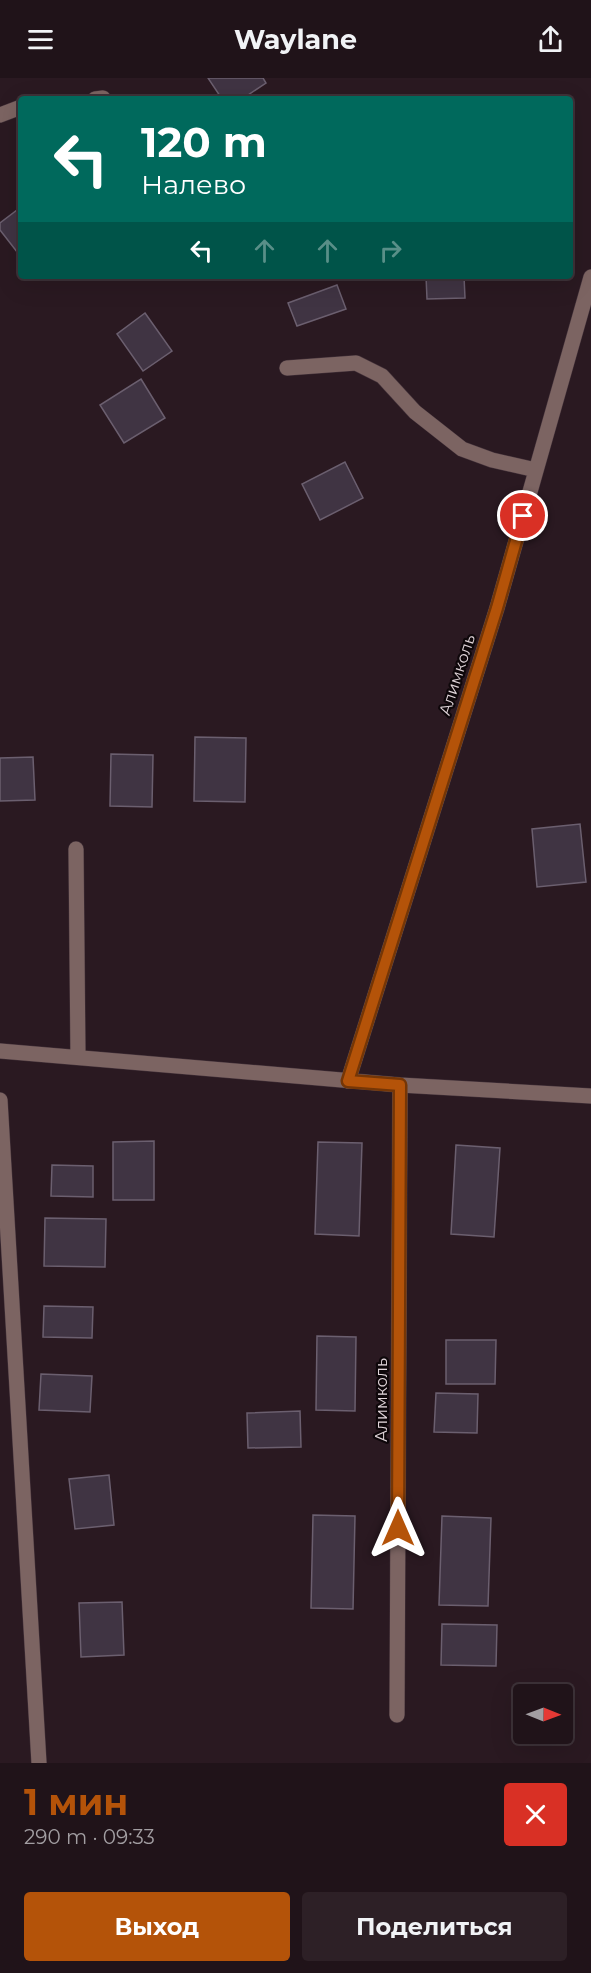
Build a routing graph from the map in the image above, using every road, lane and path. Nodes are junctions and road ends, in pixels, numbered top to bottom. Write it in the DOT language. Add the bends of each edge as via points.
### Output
graph roads {
  1 [pos="18,108"];
  2 [pos="0,115"];
  3 [pos="591,277"];
  4 [pos="287,368"];
  5 [pos="536,470"];
  6 [pos="76,849"];
  7 [pos="0,1051"];
  8 [pos="78,1057"];
  9 [pos="348,1081"];
  10 [pos="400,1085"];
  11 [pos="591,1096"];
  12 [pos="0,1100"];
  13 [pos="397,1714"];
  14 [pos="39,1763"];
  1 -- 2 [label="street"];
  3 -- 5 [label="street, Алимколь"];
  4 -- 5 [label="street" via="356,363 381,376 415,412 462,449"];
  5 -- 9 [label="street, Алимколь" via="493,620"];
  6 -- 8 [label="street"];
  7 -- 8 [label="street"];
  8 -- 9 [label="street"];
  9 -- 10 [label="street"];
  10 -- 11 [label="street"];
  10 -- 13 [label="street, Алимколь"];
  12 -- 14 [label="street"];
}
